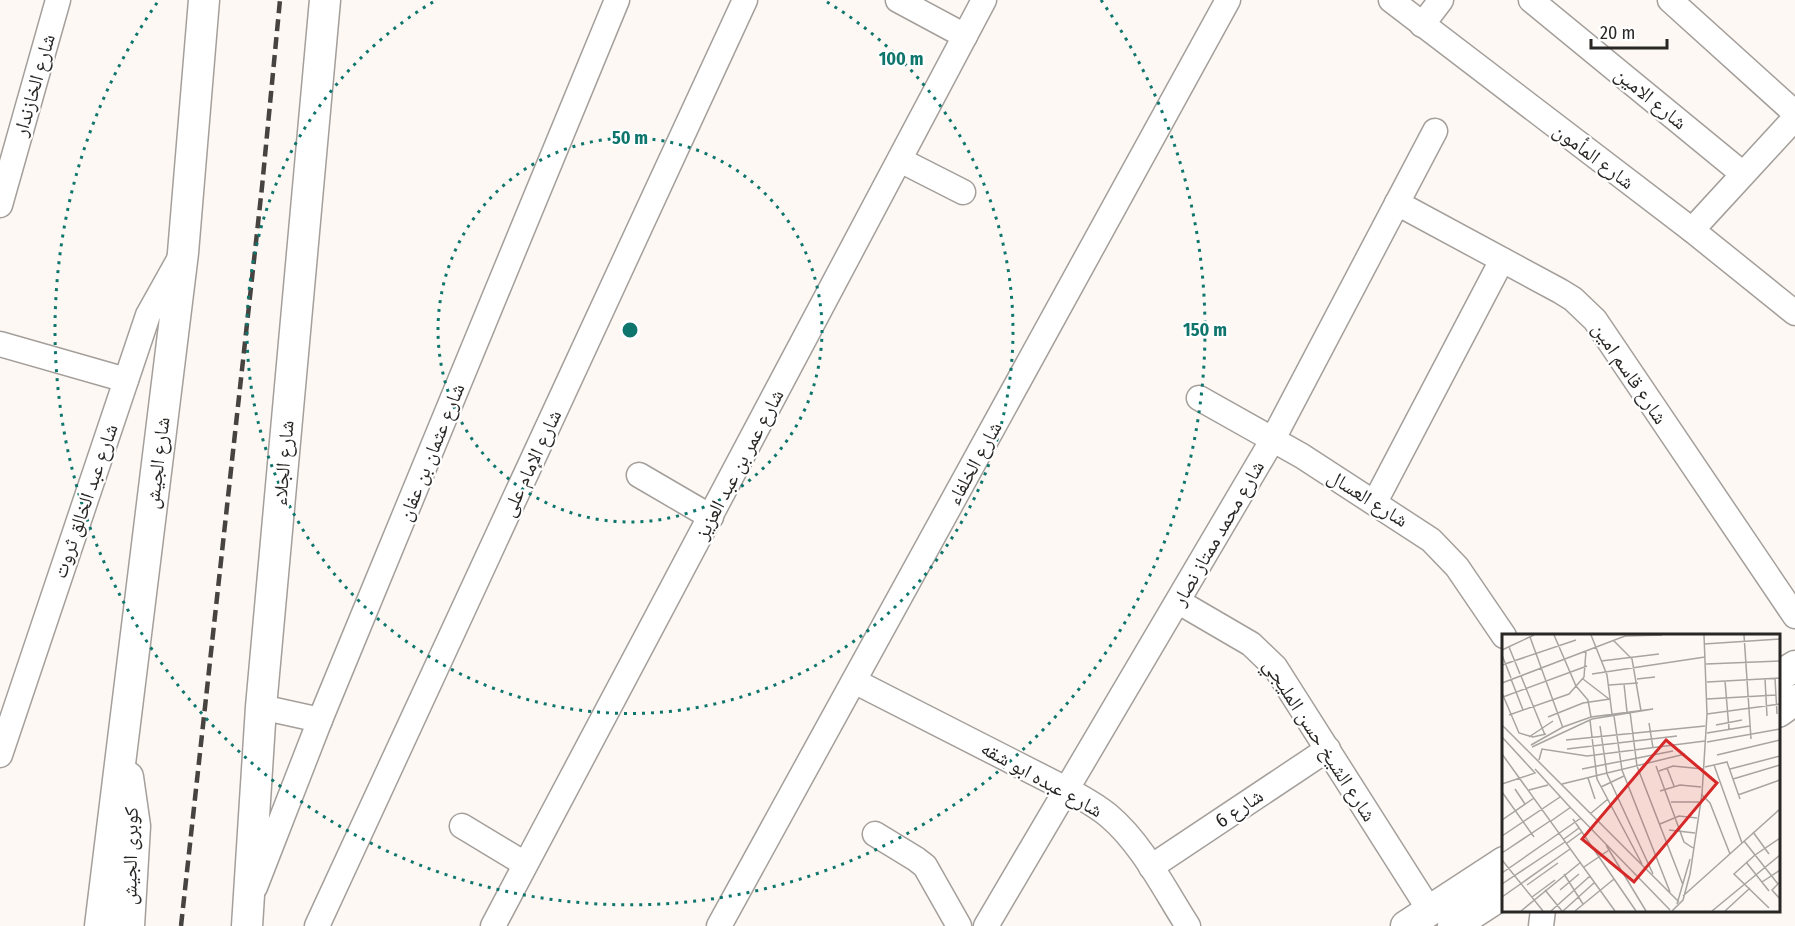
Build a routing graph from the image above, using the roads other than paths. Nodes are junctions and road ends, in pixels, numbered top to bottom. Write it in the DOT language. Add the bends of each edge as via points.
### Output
graph roads {
  1 [pos="58,0"];
  2 [pos="204,0"];
  3 [pos="325,0"];
  4 [pos="617,0"];
  5 [pos="745,0"];
  6 [pos="898,0"];
  7 [pos="984,0"];
  8 [pos="1228,0"];
  9 [pos="1391,0"];
  10 [pos="1441,0"];
  11 [pos="1531,0"];
  12 [pos="1670,0"];
  13 [pos="1422,25"];
  14 [pos="965,36"];
  15 [pos="1795,113"];
  16 [pos="1795,118"];
  17 [pos="1435,131"];
  18 [pos="900,160"];
  19 [pos="1743,174"];
  20 [pos="963,192"];
  21 [pos="1397,203"];
  22 [pos="0,205"];
  23 [pos="1692,230"];
  24 [pos="183,253"];
  25 [pos="1502,260"];
  26 [pos="1795,313"];
  27 [pos="0,344"];
  28 [pos="126,380"];
  29 [pos="1199,398"];
  30 [pos="1273,440"];
  31 [pos="639,475"];
  32 [pos="1375,502"];
  33 [pos="711,518"];
  34 [pos="1179,602"];
  35 [pos="1795,616"];
  36 [pos="1503,634"];
  37 [pos="1795,666"];
  38 [pos="1780,676"];
  39 [pos="854,681"];
  40 [pos="1795,700"];
  41 [pos="261,707"];
  42 [pos="1780,711"];
  43 [pos="320,720"];
  44 [pos="1328,749"];
  45 [pos="120,751"];
  46 [pos="0,755"];
  47 [pos="1066,789"];
  48 [pos="462,826"];
  49 [pos="875,834"];
  50 [pos="525,864"];
  51 [pos="1502,866"];
  52 [pos="1151,867"];
  53 [pos="1487,894"];
  54 [pos="1543,911"];
  55 [pos="244,919"];
  56 [pos="1429,921"];
  57 [pos="100,926"];
  58 [pos="129,926"];
  59 [pos="317,926"];
  60 [pos="493,926"];
  61 [pos="719,926"];
  62 [pos="959,926"];
  63 [pos="986,926"];
  64 [pos="1188,926"];
  65 [pos="1541,926"];
  1 -- 22 [label="street, شارع الخازندار"];
  2 -- 24 [label="street, شارع الجيش"];
  3 -- 41 [label="street, شارع الجلاء"];
  4 -- 43 [label="street, شارع عثمان بن عفان"];
  5 -- 59 [label="street, شارع الإمام على"];
  6 -- 14 [label="street"];
  7 -- 14 [label="street, شارع عمر بن عبد العزيز"];
  8 -- 39 [label="street, شارع الخلفاء"];
  9 -- 13 [label="street, شارع المأمون"];
  10 -- 13 [label="street"];
  11 -- 19 [label="street, شارع الامين"];
  12 -- 15 [label="street"];
  13 -- 23 [label="street, شارع المأمون"];
  14 -- 18 [label="street, شارع عمر بن عبد العزيز"];
  16 -- 19 [label="street"];
  17 -- 21 [label="street, شارع محمد ممتاز نصار"];
  18 -- 20 [label="street"];
  18 -- 33 [label="street, شارع عمر بن عبد العزيز"];
  19 -- 23 [label="street"];
  21 -- 25 [label="street, شارع قاسم امين"];
  21 -- 30 [label="street, شارع محمد ممتاز نصار"];
  23 -- 26 [label="street, شارع المأمون"];
  24 -- 28 [label="street, شارع عبد الخالق ثروت" via="148,315"];
  24 -- 45 [label="street, شارع الجيش"];
  25 -- 32 [label="street"];
  25 -- 35 [label="street, شارع قاسم امين" via="1573,299 1595,320"];
  27 -- 28 [label="street"];
  28 -- 46 [label="street, شارع عبد الخالق ثروت"];
  29 -- 30 [label="street, شارع العسال"];
  30 -- 32 [label="street, شارع العسال"];
  30 -- 34 [label="street, شارع محمد ممتاز نصار"];
  31 -- 33 [label="street"];
  32 -- 36 [label="street, شارع العسال" via="1445,553"];
  33 -- 50 [label="street, شارع عمر بن عبد العزيز"];
  34 -- 44 [label="street, شارع الشيخ حسن المليجي" via="1236,634 1264,655 1285,680"];
  34 -- 47 [label="street, شارع محمد ممتاز نصار"];
  37 -- 38 [label="street"];
  39 -- 47 [label="street, شارع عبده ابو شقه"];
  39 -- 61 [label="street, شارع الخلفاء"];
  40 -- 42 [label="street"];
  41 -- 43 [label="street"];
  41 -- 55 [label="street, شارع الجلاء"];
  43 -- 55 [label="street, شارع عثمان بن عفان"];
  44 -- 52 [label="street, شارع 6"];
  44 -- 56 [label="street, شارع الشيخ حسن المليجي"];
  45 -- 57 [label="street, شارع الجيش"];
  45 -- 58 [label="street, كوبرى الجيش" via="135,826"];
  47 -- 52 [label="street, شارع عبده ابو شقه" via="1109,815"];
  47 -- 63 [label="street, شارع محمد ممتاز نصار"];
  48 -- 50 [label="street"];
  49 -- 62 [label="street" via="925,866"];
  50 -- 60 [label="street, شارع عمر بن عبد العزيز"];
  51 -- 53 [label="street"];
  52 -- 64 [label="street, شارع عبده ابو شقه"];
  53 -- 56 [label="street"];
  54 -- 65 [label="street"];
}
